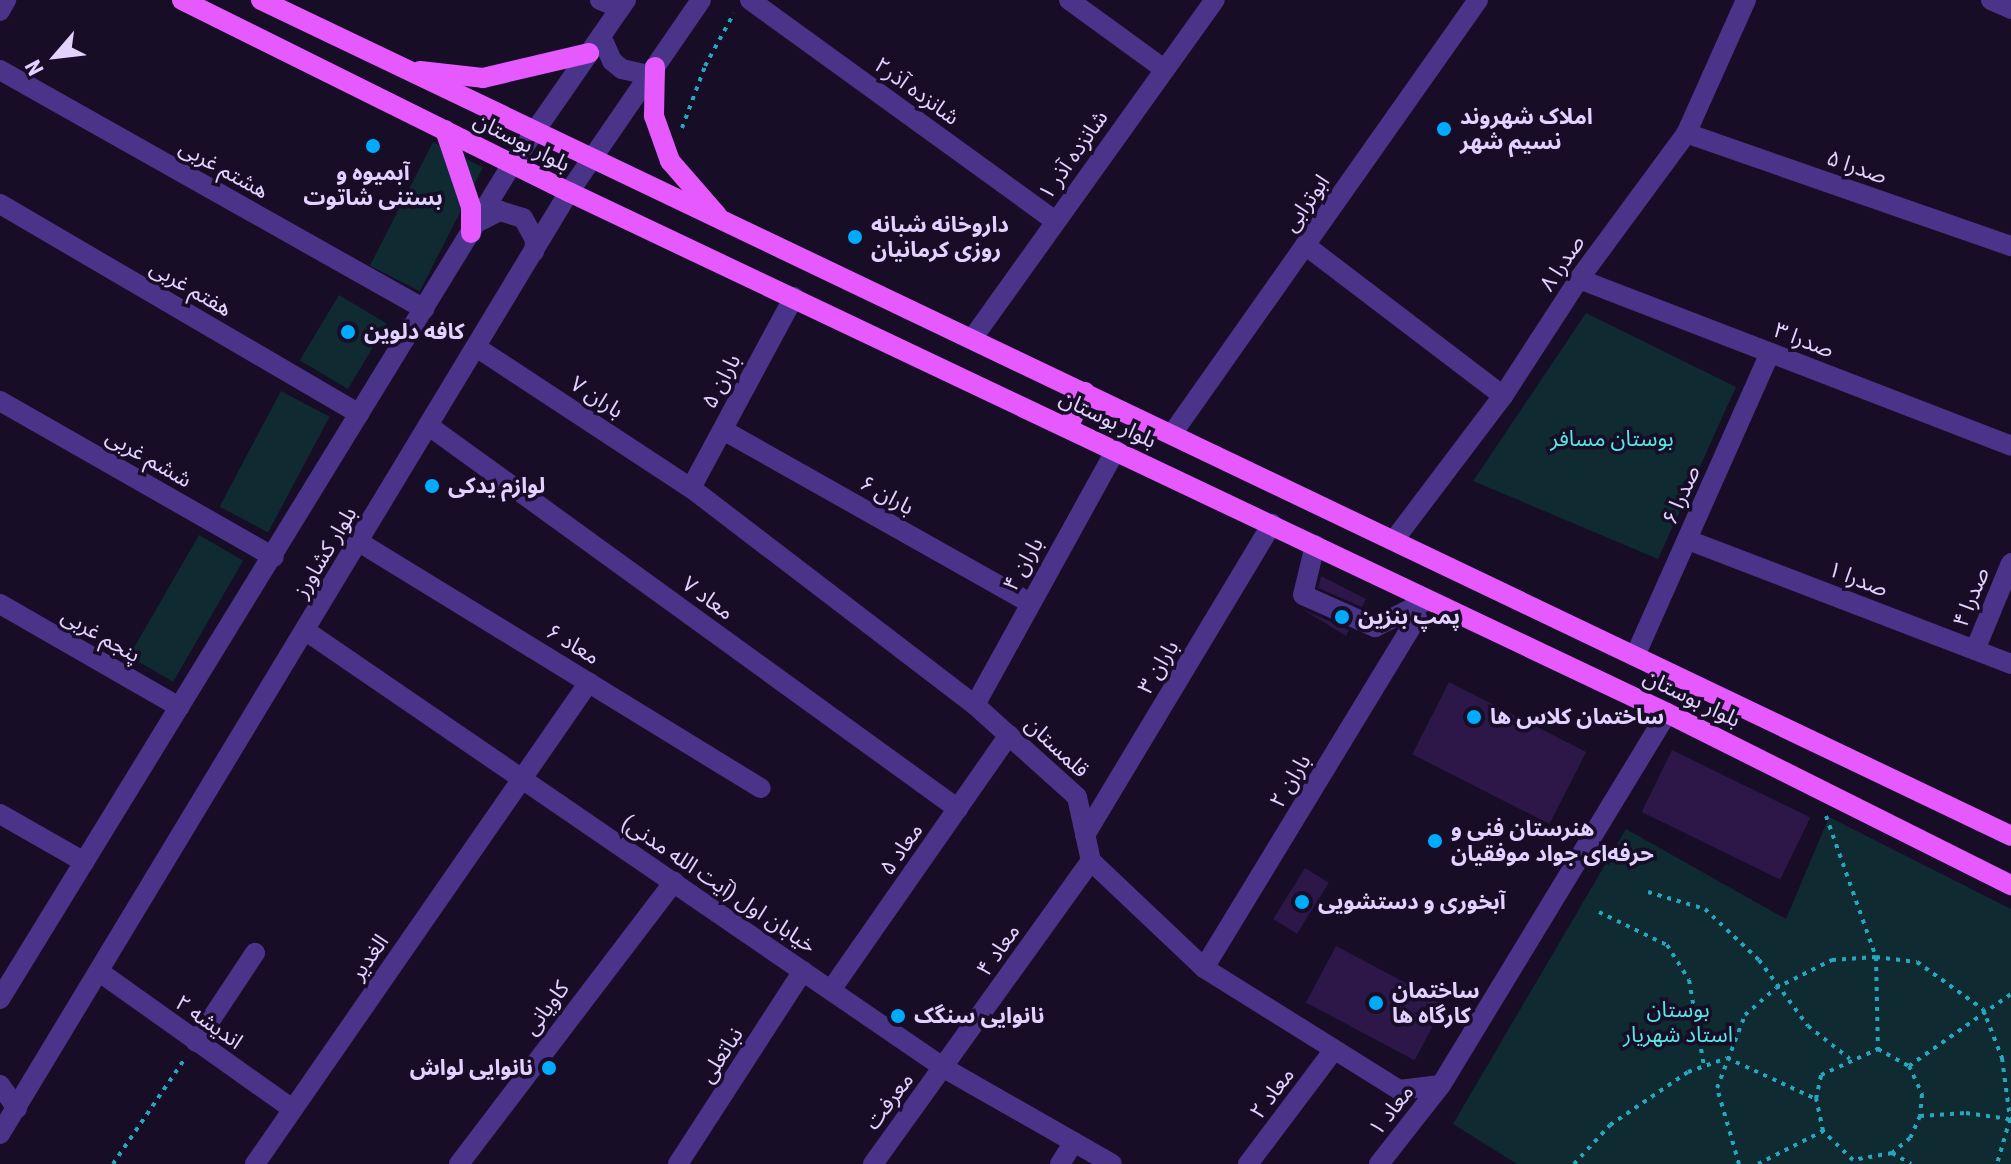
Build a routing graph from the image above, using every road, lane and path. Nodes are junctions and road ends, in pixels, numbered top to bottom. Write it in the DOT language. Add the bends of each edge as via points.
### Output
graph roads {
  1 [pos="6,0"];
  2 [pos="182,0"];
  3 [pos="261,0"];
  4 [pos="600,0"];
  5 [pos="701,0"];
  6 [pos="741,0"];
  7 [pos="750,0"];
  8 [pos="1069,0"];
  9 [pos="1215,0"];
  10 [pos="1746,0"];
  11 [pos="1472,2"];
  12 [pos="623,4"];
  13 [pos="0,11"];
  14 [pos="601,36"];
  15 [pos="589,53"];
  16 [pos="1164,69"];
  17 [pos="0,70"];
  18 [pos="407,70"];
  19 [pos="652,71"];
  20 [pos="445,130"];
  21 [pos="534,132"];
  22 [pos="1686,133"];
  23 [pos="591,160"];
  24 [pos="670,161"];
  25 [pos="512,164"];
  26 [pos="569,192"];
  27 [pos="0,204"];
  28 [pos="722,221"];
  29 [pos="1055,221"];
  30 [pos="475,228"];
  31 [pos="1305,245"];
  32 [pos="2011,246"];
  33 [pos="534,252"];
  34 [pos="1579,279"];
  35 [pos="794,297"];
  36 [pos="424,309"];
  37 [pos="972,339"];
  38 [pos="476,347"];
  39 [pos="1770,353"];
  40 [pos="1085,392"];
  41 [pos="1503,396"];
  42 [pos="0,401"];
  43 [pos="359,414"];
  44 [pos="429,426"];
  45 [pos="1068,427"];
  46 [pos="723,430"];
  47 [pos="1172,434"];
  48 [pos="2011,446"];
  49 [pos="1116,450"];
  50 [pos="691,488"];
  51 [pos="1272,524"];
  52 [pos="1394,540"];
  53 [pos="1688,540"];
  54 [pos="359,542"];
  55 [pos="1315,545"];
  56 [pos="274,557"];
  57 [pos="2011,563"];
  58 [pos="1429,599"];
  59 [pos="1028,602"];
  60 [pos="0,604"];
  61 [pos="1417,618"];
  62 [pos="306,631"];
  63 [pos="1975,650"];
  64 [pos="1635,656"];
  65 [pos="2011,664"];
  66 [pos="589,682"];
  67 [pos="975,705"];
  68 [pos="179,707"];
  69 [pos="1667,713"];
  70 [pos="1009,735"];
  71 [pos="524,780"];
  72 [pos="1814,784"];
  73 [pos="761,788"];
  74 [pos="958,809"];
  75 [pos="0,814"];
  76 [pos="1085,835"];
  77 [pos="2011,836"];
  78 [pos="1091,861"];
  79 [pos="84,862"];
  80 [pos="674,882"];
  81 [pos="2011,885"];
  82 [pos="1648,892"];
  83 [pos="1599,912"];
  84 [pos="255,953"];
  85 [pos="1876,957"];
  86 [pos="1204,968"];
  87 [pos="803,971"];
  88 [pos="101,973"];
  89 [pos="1776,988"];
  90 [pos="831,990"];
  91 [pos="2011,994"];
  92 [pos="0,999"];
  93 [pos="1983,1009"];
  94 [pos="196,1042"];
  95 [pos="1878,1049"];
  96 [pos="1334,1050"];
  97 [pos="1727,1058"];
  98 [pos="1850,1059"];
  99 [pos="1704,1066"];
  100 [pos="1909,1066"];
  101 [pos="944,1068"];
  102 [pos="0,1085"];
  103 [pos="1441,1085"];
  104 [pos="1816,1099"];
  105 [pos="17,1108"];
  106 [pos="291,1108"];
  107 [pos="1920,1116"];
  108 [pos="2011,1119"];
  109 [pos="1823,1131"];
  110 [pos="0,1134"];
  111 [pos="1074,1142"];
  112 [pos="1892,1153"];
  113 [pos="1852,1162"];
  114 [pos="113,1164"];
  115 [pos="255,1164"];
  116 [pos="459,1164"];
  117 [pos="678,1164"];
  118 [pos="873,1164"];
  119 [pos="1060,1164"];
  120 [pos="1112,1164"];
  121 [pos="1248,1164"];
  122 [pos="1379,1164"];
  123 [pos="1574,1164"];
  124 [pos="1739,1164"];
  125 [pos="1758,1164"];
  126 [pos="1911,1164"];
  127 [pos="1997,1164"];
  1 -- 13 [label="street"];
  2 -- 20 [label="main road, بلوار بوستان"];
  3 -- 18 [label="main road, بلوار بوستان"];
  4 -- 12 [label="street"];
  5 -- 19 [label="street, بلوار کشاورز"];
  6 -- 24 [label="path" via="705,66"];
  7 -- 29 [label="street, شانزده آذر۲"];
  8 -- 16 [label="street"];
  9 -- 16 [label="street, شانزده آذر ۱"];
  10 -- 22 [label="street, صدرا ۸"];
  11 -- 31 [label="street, ابوترابی"];
  12 -- 14 [label="street, بلوار کشاورز"];
  14 -- 15 [label="street, بلوار کشاورز"];
  14 -- 19 [label="street" via="612,61 636,75"];
  15 -- 18 [label="main road" via="483,78"];
  15 -- 21 [label="street, بلوار کشاورز"];
  16 -- 29 [label="street, شانزده آذر ۱"];
  17 -- 36 [label="street, هشتم غربی"];
  18 -- 21 [label="main road, بلوار بوستان"];
  19 -- 23 [label="street, بلوار کشاورز"];
  19 -- 24 [label="main road" via="654,116"];
  20 -- 25 [label="main road, بلوار بوستان"];
  20 -- 30 [label="main road"];
  21 -- 23 [label="main road, بلوار بوستان"];
  21 -- 25 [label="street, بلوار کشاورز"];
  22 -- 32 [label="street, صدرا ۵"];
  22 -- 34 [label="street, صدرا ۸"];
  23 -- 26 [label="street, بلوار کشاورز"];
  23 -- 28 [label="main road, بلوار بوستان"];
  24 -- 28 [label="main road"];
  25 -- 26 [label="main road, بلوار بوستان"];
  25 -- 30 [label="street, بلوار کشاورز"];
  26 -- 33 [label="street, بلوار کشاورز"];
  26 -- 35 [label="main road, بلوار بوستان"];
  27 -- 43 [label="street, هفتم غربی"];
  28 -- 37 [label="main road, بلوار بوستان"];
  29 -- 37 [label="street, شانزده آذر ۱"];
  30 -- 33 [label="street" via="488,214 513,213 531,228"];
  30 -- 36 [label="street, بلوار کشاورز"];
  31 -- 41 [label="street"];
  31 -- 47 [label="street, ابوترابی"];
  33 -- 38 [label="street, بلوار کشاورز"];
  34 -- 39 [label="street, صدرا ۳"];
  34 -- 41 [label="street, صدرا ۸"];
  35 -- 45 [label="main road, بلوار بوستان"];
  35 -- 46 [label="street, باران ۵"];
  36 -- 43 [label="street, بلوار کشاورز"];
  37 -- 40 [label="main road, بلوار بوستان"];
  38 -- 44 [label="street, بلوار کشاورز"];
  38 -- 50 [label="street, باران ۷"];
  39 -- 48 [label="street, صدرا ۳"];
  39 -- 53 [label="street, صدرا ۶"];
  40 -- 45 [label="main road"];
  40 -- 47 [label="main road, بلوار بوستان"];
  41 -- 52 [label="street, صدرا ۸"];
  42 -- 56 [label="street, ششم غربی"];
  43 -- 56 [label="street, بلوار کشاورز"];
  44 -- 54 [label="street, بلوار کشاورز"];
  44 -- 74 [label="street, معاد ۷"];
  45 -- 49 [label="main road, بلوار بوستان"];
  46 -- 50 [label="street, باران ۵"];
  46 -- 59 [label="street, باران ۶"];
  47 -- 52 [label="main road, بلوار بوستان"];
  49 -- 51 [label="main road, بلوار بوستان"];
  49 -- 59 [label="street, باران ۴"];
  50 -- 67 [label="street, قلمستان"];
  51 -- 55 [label="main road, بلوار بوستان"];
  51 -- 76 [label="street, باران ۳"];
  52 -- 64 [label="main road, بلوار بوستان"];
  53 -- 63 [label="street, صدرا ۱"];
  53 -- 64 [label="street, صدرا ۶"];
  54 -- 62 [label="street, بلوار کشاورز"];
  54 -- 66 [label="street, معاد ۶"];
  55 -- 58 [label="main road, بلوار بوستان"];
  55 -- 58 [label="street" via="1303,595 1375,627"];
  56 -- 68 [label="street, بلوار کشاورز"];
  57 -- 63 [label="street, صدرا ۴"];
  58 -- 69 [label="main road, بلوار بوستان"];
  59 -- 67 [label="street, باران ۴"];
  60 -- 68 [label="street, پنجم غربی"];
  61 -- 86 [label="street, باران ۲"];
  62 -- 71 [label="street, خیابان اول (آیت الله مدنی)"];
  62 -- 88 [label="street, بلوار کشاورز"];
  63 -- 65 [label="street, صدرا ۱"];
  64 -- 77 [label="main road, بلوار بوستان"];
  66 -- 71 [label="street, الغدیر"];
  66 -- 73 [label="street, معاد ۶"];
  67 -- 70 [label="street, قلمستان"];
  68 -- 79 [label="street, بلوار کشاورز"];
  69 -- 72 [label="main road, بلوار بوستان"];
  69 -- 103 [label="street, معاد ۱"];
  70 -- 74 [label="street, معاد ۵"];
  70 -- 76 [label="street, قلمستان" via="1077,797"];
  71 -- 80 [label="street, خیابان اول (آیت الله مدنی)"];
  71 -- 106 [label="street, الغدیر"];
  72 -- 81 [label="main road, بلوار بوستان"];
  72 -- 85 [label="path"];
  74 -- 90 [label="street, معاد ۵"];
  75 -- 79 [label="street"];
  76 -- 78 [label="street, قلمستان"];
  78 -- 86 [label="street"];
  78 -- 101 [label="street, معاد ۴"];
  79 -- 92 [label="street, بلوار کشاورز"];
  80 -- 87 [label="street, خیابان اول (آیت الله مدنی)"];
  80 -- 116 [label="street, کاویانی"];
  82 -- 89 [label="path" via="1705,909 1759,960"];
  83 -- 99 [label="path" via="1667,945 1689,980"];
  84 -- 94 [label="street"];
  85 -- 89 [label="path" via="1832,960"];
  85 -- 93 [label="path" via="1917,962"];
  85 -- 95 [label="path"];
  86 -- 96 [label="street"];
  87 -- 90 [label="street, خیابان اول (آیت الله مدنی)"];
  87 -- 117 [label="street, نباتعلی"];
  88 -- 94 [label="street, اندیشه ۲"];
  88 -- 105 [label="street, بلوار کشاورز"];
  89 -- 97 [label="path" via="1745,1015"];
  89 -- 98 [label="path" via="1808,1026"];
  90 -- 101 [label="street, خیابان اول (آیت الله مدنی)"];
  91 -- 93 [label="path"];
  93 -- 100 [label="path"];
  93 -- 108 [label="path" via="2002,1058"];
  94 -- 106 [label="street, اندیشه ۲"];
  94 -- 114 [label="path"];
  95 -- 98 [label="path"];
  95 -- 100 [label="path"];
  96 -- 103 [label="street" via="1399,1090"];
  96 -- 121 [label="street, معاد ۲"];
  97 -- 99 [label="path"];
  97 -- 104 [label="path"];
  97 -- 124 [label="path" via="1717,1088"];
  98 -- 104 [label="path" via="1821,1075"];
  99 -- 123 [label="path" via="1610,1125"];
  100 -- 107 [label="path" via="1922,1094"];
  101 -- 111 [label="street, خیابان اول (آیت الله مدنی)"];
  101 -- 118 [label="street, معرفت"];
  102 -- 105 [label="street"];
  103 -- 122 [label="street, معاد ۱"];
  104 -- 109 [label="path"];
  105 -- 110 [label="street, بلوار کشاورز"];
  106 -- 115 [label="street, الغدیر"];
  107 -- 108 [label="path" via="1966,1113"];
  107 -- 112 [label="path" via="1910,1138"];
  108 -- 127 [label="path"];
  109 -- 113 [label="path"];
  109 -- 125 [label="path"];
  111 -- 119 [label="street"];
  111 -- 120 [label="street, خیابان اول (آیت الله مدنی)"];
  112 -- 113 [label="path"];
  112 -- 126 [label="path"];
}
